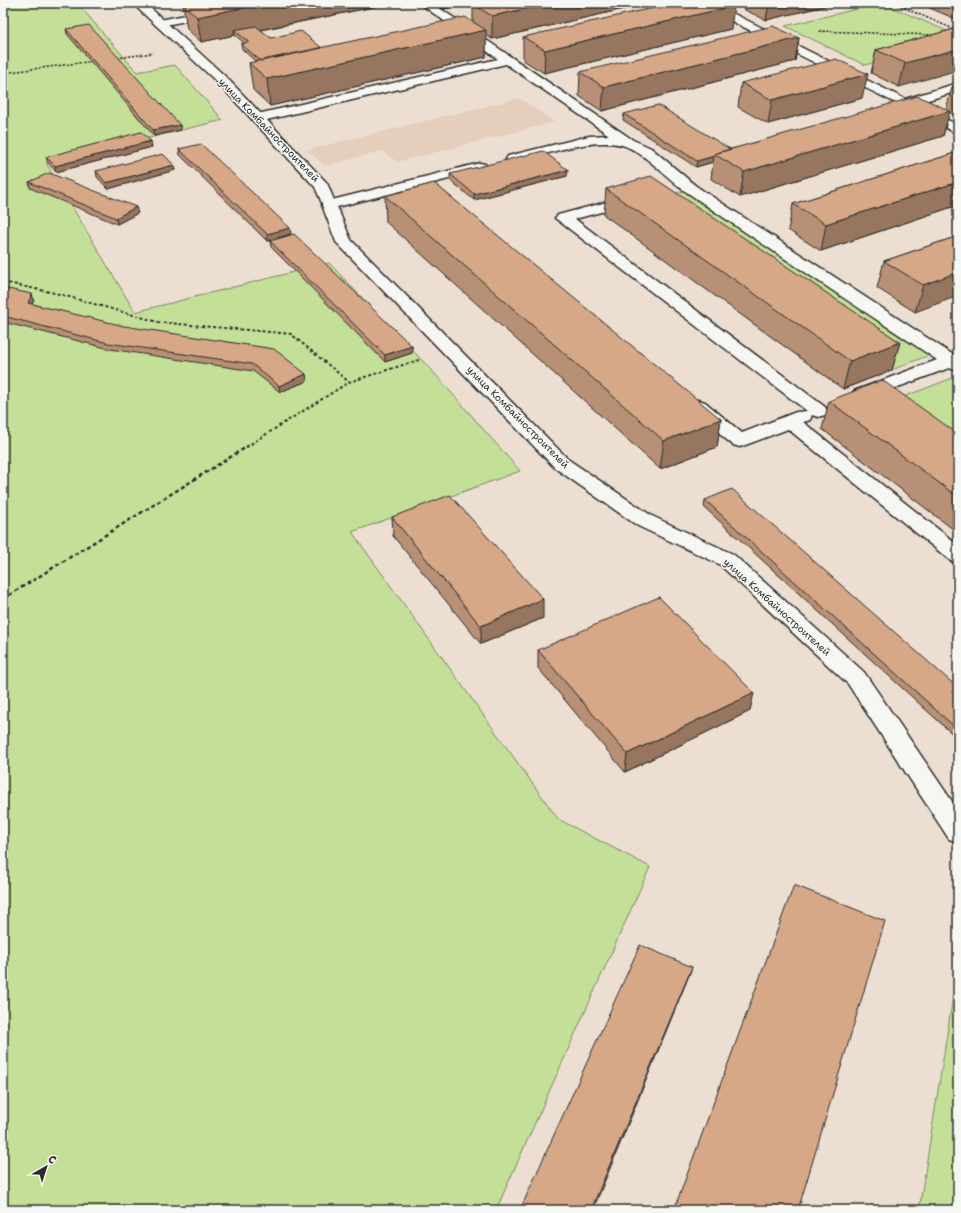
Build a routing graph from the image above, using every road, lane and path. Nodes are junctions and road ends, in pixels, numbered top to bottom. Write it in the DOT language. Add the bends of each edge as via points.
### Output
graph roads {
  1 [pos="138,3"];
  2 [pos="265,3"];
  3 [pos="425,3"];
  4 [pos="703,3"];
  5 [pos="892,3"];
  6 [pos="160,23"];
  7 [pos="813,31"];
  8 [pos="958,31"];
  9 [pos="934,35"];
  10 [pos="187,48"];
  11 [pos="113,58"];
  12 [pos="508,60"];
  13 [pos="97,61"];
  14 [pos="3,73"];
  15 [pos="958,87"];
  16 [pos="904,103"];
  17 [pos="258,118"];
  18 [pos="958,130"];
  19 [pos="627,142"];
  20 [pos="646,195"];
  21 [pos="329,204"];
  22 [pos="3,282"];
  23 [pos="450,351"];
  24 [pos="954,363"];
  25 [pos="349,382"];
  26 [pos="685,395"];
  27 [pos="832,405"];
  28 [pos="790,421"];
  29 [pos="958,556"];
  30 [pos="3,600"];
  31 [pos="958,831"];
  1 -- 6 [label="street, улица Комбайностроителей"];
  2 -- 6 [label="street"];
  3 -- 12 [label="street"];
  4 -- 16 [label="street"];
  5 -- 8 [label="path"];
  6 -- 10 [label="street, улица Комбайностроителей"];
  7 -- 9 [label="path"];
  10 -- 11 [label="path"];
  10 -- 17 [label="street, улица Комбайностроителей"];
  12 -- 17 [label="street"];
  12 -- 19 [label="street"];
  13 -- 14 [label="path"];
  15 -- 16 [label="street"];
  16 -- 18 [label="street"];
  17 -- 21 [label="street, улица Комбайностроителей" via="322,186"];
  19 -- 21 [label="street" via="589,140 494,164 436,185"];
  19 -- 24 [label="street" via="646,151 676,186"];
  20 -- 27 [label="street" via="563,218"];
  21 -- 23 [label="street, улица Комбайностроителей" via="344,242"];
  22 -- 25 [label="path" via="59,294 158,322 291,334"];
  23 -- 25 [label="path"];
  23 -- 31 [label="street, улица Комбайностроителей" via="562,464 645,521 726,559 856,678"];
  24 -- 27 [label="street"];
  25 -- 30 [label="path"];
  26 -- 28 [label="street" via="740,441"];
  27 -- 28 [label="street"];
  28 -- 29 [label="street"];
}
